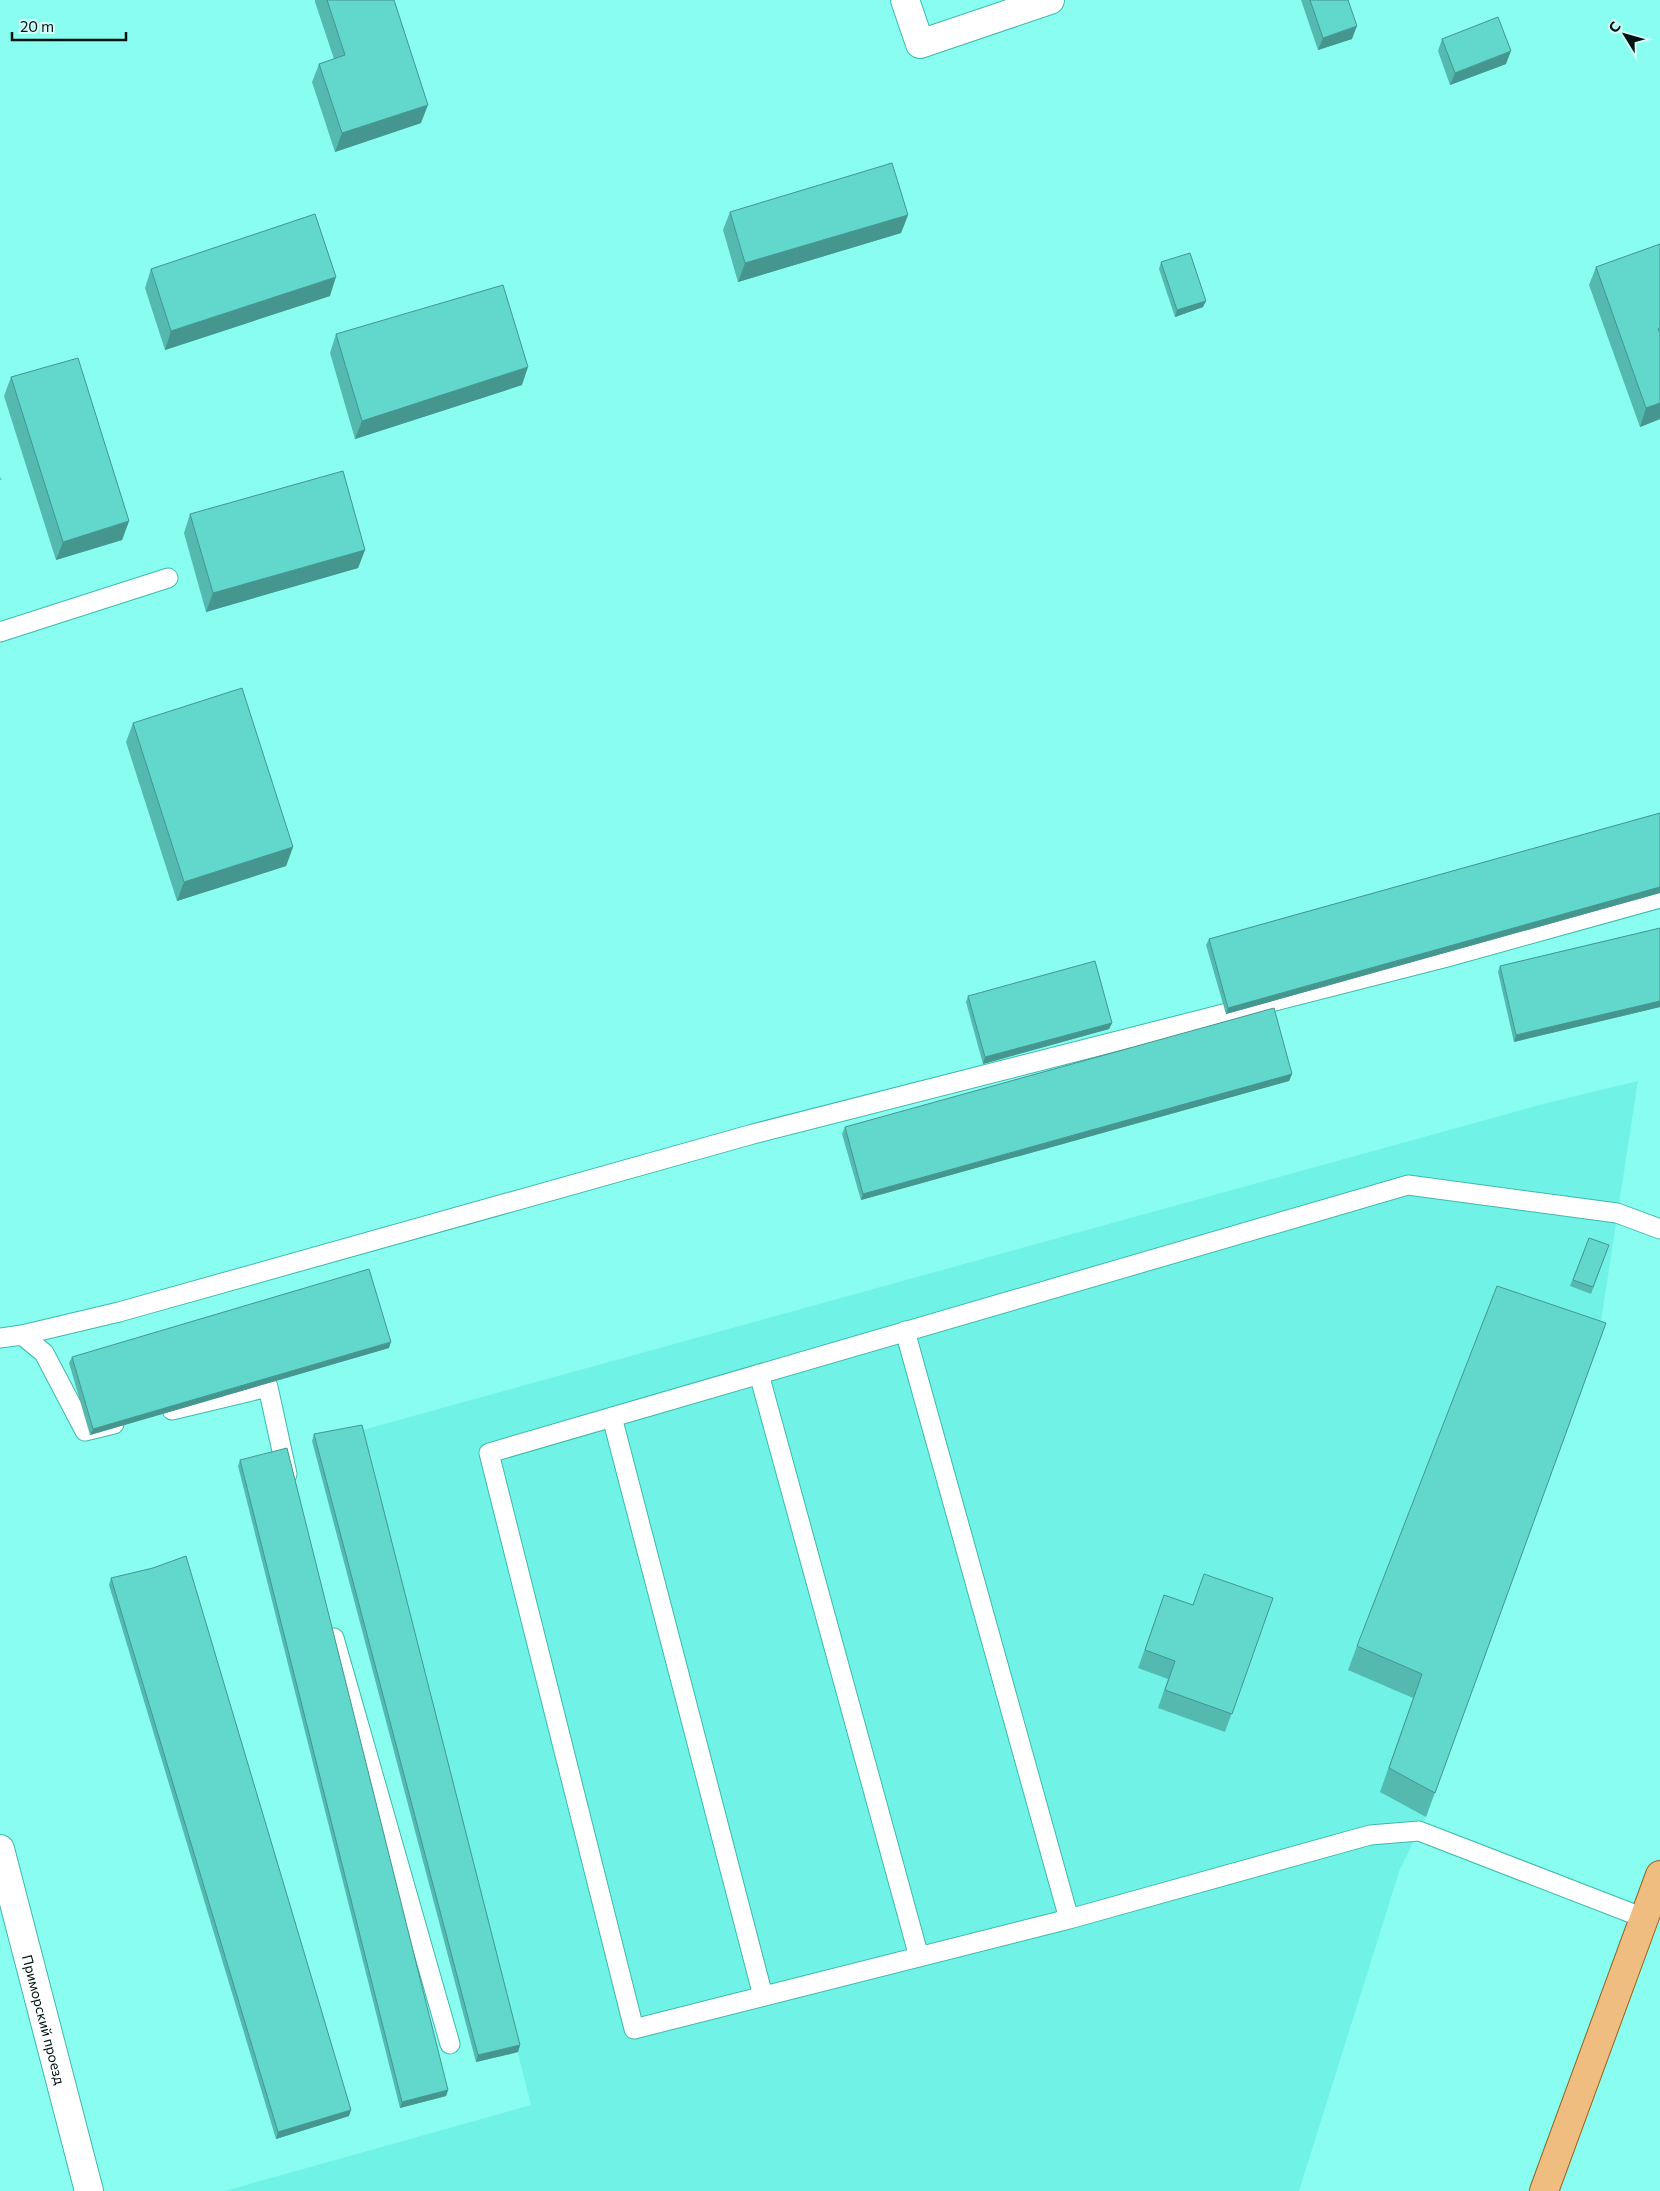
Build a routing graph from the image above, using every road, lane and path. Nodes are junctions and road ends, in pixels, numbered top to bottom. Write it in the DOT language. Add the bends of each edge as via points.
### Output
graph roads {
  1 [pos="906,0"];
  2 [pos="1050,0"];
  3 [pos="168,578"];
  4 [pos="0,632"];
  5 [pos="1660,898"];
  6 [pos="1660,1230"];
  7 [pos="905,1331"];
  8 [pos="22,1335"];
  9 [pos="0,1338"];
  10 [pos="759,1374"];
  11 [pos="152,1415"];
  12 [pos="612,1417"];
  13 [pos="133,1420"];
  14 [pos="291,1490"];
  15 [pos="330,1623"];
  16 [pos="0,1849"];
  17 [pos="1660,1876"];
  18 [pos="1644,1918"];
  19 [pos="1069,1919"];
  20 [pos="919,1957"];
  21 [pos="762,1996"];
  22 [pos="450,2044"];
  23 [pos="89,2191"];
  24 [pos="1544,2191"];
  1 -- 2 [label="street" via="920,44"];
  3 -- 4 [label="lane"];
  5 -- 8 [label="lane" via="1447,957 753,1134 119,1312"];
  6 -- 7 [label="lane" via="1617,1213 1408,1184"];
  7 -- 10 [label="lane"];
  7 -- 19 [label="lane"];
  8 -- 9 [label="lane"];
  8 -- 13 [label="lane" via="44,1353 85,1431"];
  10 -- 12 [label="lane"];
  10 -- 20 [label="lane"];
  11 -- 14 [label="lane" via="268,1387"];
  12 -- 21 [label="lane"];
  12 -- 21 [label="lane" via="489,1453 631,2019 634,2029"];
  15 -- 22 [label="lane"];
  16 -- 23 [label="street, Приморский проезд"];
  17 -- 18 [label="main road"];
  18 -- 19 [label="lane" via="1419,1831 1370,1835"];
  18 -- 24 [label="main road"];
  19 -- 20 [label="lane"];
  20 -- 21 [label="lane"];
}
